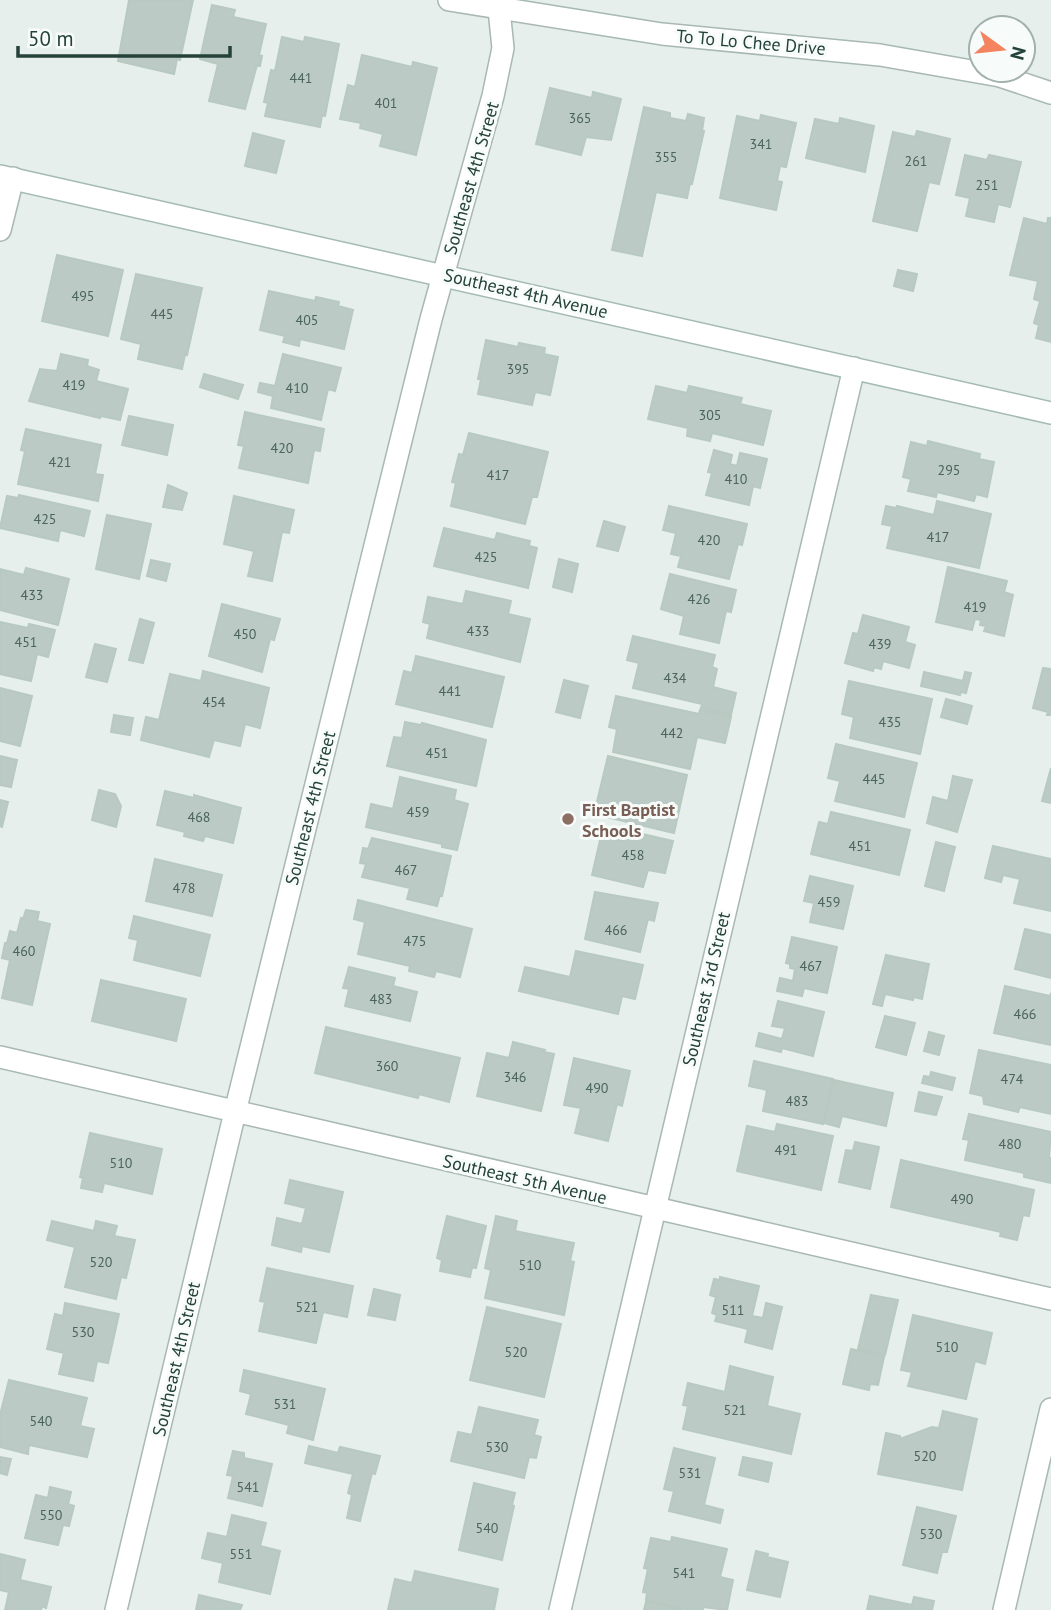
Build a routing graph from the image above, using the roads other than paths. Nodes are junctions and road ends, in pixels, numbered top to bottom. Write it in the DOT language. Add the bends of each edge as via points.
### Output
graph roads {
  1 [pos="449,0"];
  2 [pos="498,4"];
  3 [pos="1051,93"];
  4 [pos="6,177"];
  5 [pos="0,230"];
  6 [pos="444,275"];
  7 [pos="854,368"];
  8 [pos="1051,413"];
  9 [pos="0,1057"];
  10 [pos="235,1112"];
  11 [pos="654,1209"];
  12 [pos="1051,1299"];
  13 [pos="1051,1409"];
  14 [pos="117,1610"];
  15 [pos="560,1610"];
  16 [pos="1004,1610"];
  1 -- 2 [label="street, To To Lo Chee Drive"];
  2 -- 3 [label="street, To To Lo Chee Drive" via="662,34 880,55 1000,76"];
  2 -- 6 [label="street, Southeast 4th Street" via="503,48 499,71"];
  4 -- 5 [label="street"];
  4 -- 6 [label="street, Southeast 4th Avenue"];
  6 -- 7 [label="street, Southeast 4th Avenue"];
  6 -- 10 [label="street, Southeast 4th Street"];
  7 -- 8 [label="street, Southeast 4th Avenue"];
  7 -- 11 [label="street, Southeast 3rd Street"];
  9 -- 10 [label="street, Southeast 5th Avenue"];
  10 -- 11 [label="street, Southeast 5th Avenue"];
  10 -- 14 [label="street, Southeast 4th Street"];
  11 -- 12 [label="street, Southeast 5th Avenue"];
  11 -- 15 [label="street, Southeast 3rd Street"];
  13 -- 16 [label="street"];
}
